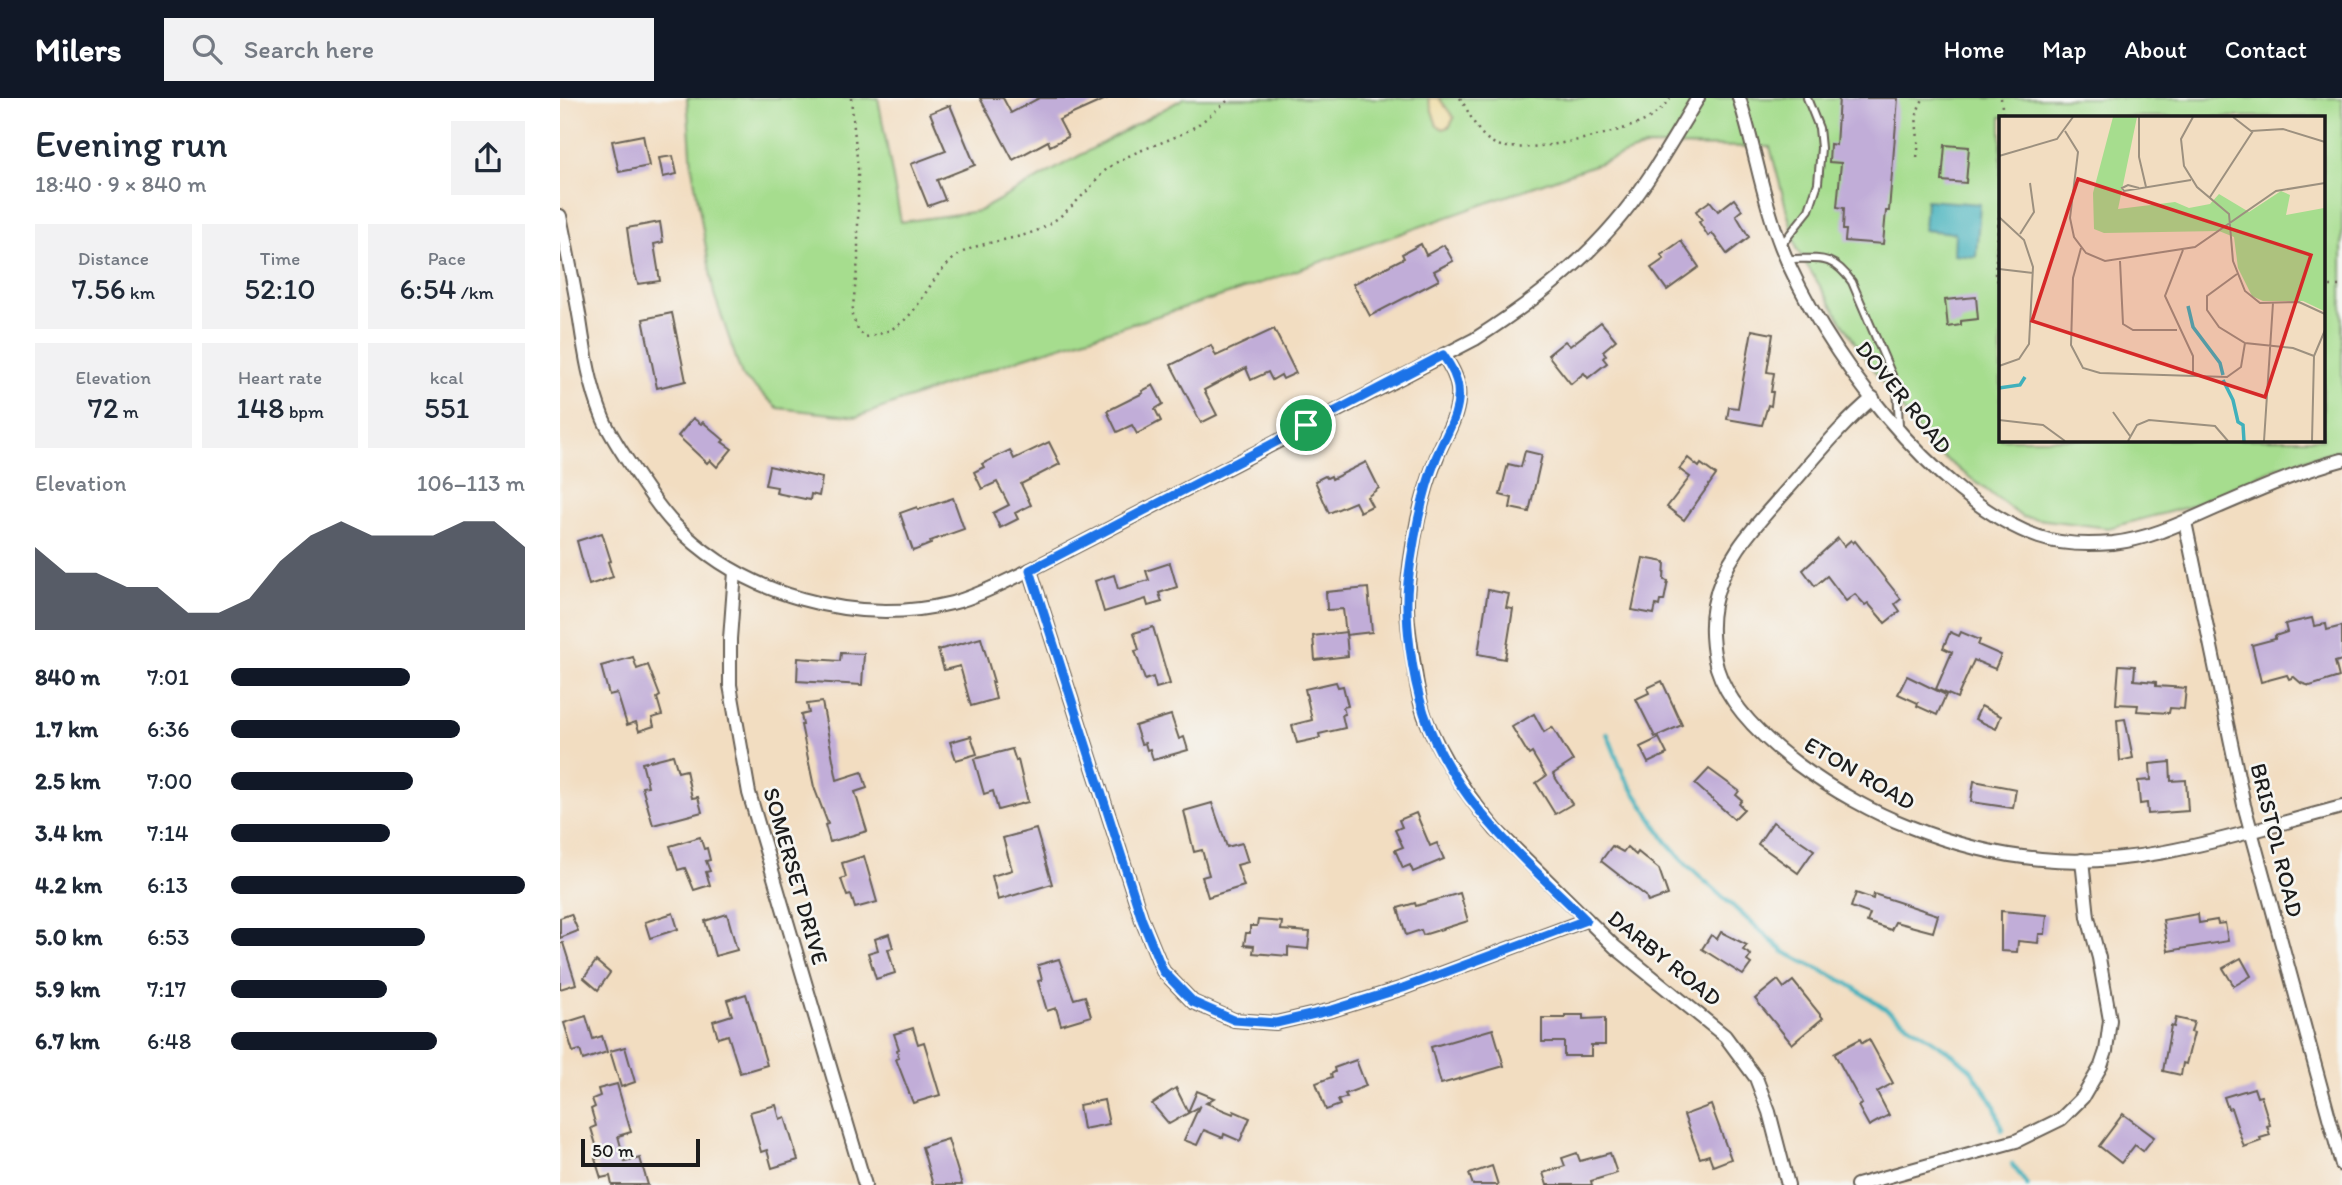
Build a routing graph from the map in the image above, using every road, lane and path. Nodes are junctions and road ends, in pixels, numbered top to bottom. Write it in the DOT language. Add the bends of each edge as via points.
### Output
graph roads {
  1 [pos="851,98"];
  2 [pos="1231,98"];
  3 [pos="1460,98"];
  4 [pos="1670,98"];
  5 [pos="1698,98"];
  6 [pos="1739,98"];
  7 [pos="1807,98"];
  8 [pos="1924,98"];
  9 [pos="2001,98"];
  10 [pos="2003,116"];
  11 [pos="1917,157"];
  12 [pos="560,216"];
  13 [pos="1999,217"];
  14 [pos="1781,246"];
  15 [pos="1786,259"];
  16 [pos="1999,284"];
  17 [pos="2324,286"];
  18 [pos="2342,286"];
  19 [pos="1443,355"];
  20 [pos="1873,398"];
  21 [pos="1899,430"];
  22 [pos="2342,460"];
  23 [pos="2185,522"];
  24 [pos="1030,570"];
  25 [pos="735,572"];
  26 [pos="2342,807"];
  27 [pos="2252,830"];
  28 [pos="2082,860"];
  29 [pos="1586,920"];
  30 [pos="2342,1165"];
  31 [pos="865,1185"];
  32 [pos="1788,1185"];
  33 [pos="1857,1185"];
  1 -- 2 [label="path" via="859,201 852,316 864,337 894,329 916,310 954,259 968,250 1042,229 1111,166 1189,130"];
  3 -- 4 [label="path" via="1487,139 1519,148 1624,128 1644,121"];
  5 -- 19 [label="street" via="1635,198 1600,239 1519,311"];
  6 -- 14 [label="street, DOVER ROAD"];
  7 -- 14 [label="lane" via="1819,128 1818,183 1809,210"];
  8 -- 11 [label="path" via="1915,120"];
  9 -- 10 [label="path"];
  12 -- 25 [label="street" via="584,352 603,420 667,516"];
  13 -- 16 [label="path" via="1995,274"];
  14 -- 15 [label="street, DOVER ROAD"];
  15 -- 20 [label="street, DOVER ROAD" via="1815,315"];
  15 -- 21 [label="lane" via="1825,259 1841,266 1852,282 1897,387"];
  17 -- 18 [label="path"];
  19 -- 24 [label="street"];
  19 -- 29 [label="street, DARBY ROAD" via="1456,376 1457,407 1425,495 1408,584 1408,630 1424,715 1480,811"];
  20 -- 21 [label="street, DOVER ROAD"];
  20 -- 28 [label="street, ETON ROAD" via="1819,451 1734,553 1713,607 1714,651 1723,682 1744,714 1781,751 1868,807 1905,825 1974,847 2043,859"];
  21 -- 23 [label="street, DOVER ROAD" via="1966,496 2036,537 2074,544 2115,543"];
  22 -- 23 [label="street, DOVER ROAD"];
  23 -- 27 [label="street, BRISTOL ROAD"];
  24 -- 25 [label="street" via="952,602 883,610 802,598"];
  24 -- 29 [label="street" via="1142,920 1163,971 1193,1002 1234,1020 1276,1023 1403,988"];
  25 -- 31 [label="street, SOMERSET DRIVE" via="730,685 749,793"];
  26 -- 27 [label="street, ETON ROAD"];
  27 -- 28 [label="street, ETON ROAD" via="2171,852"];
  27 -- 30 [label="street, BRISTOL ROAD"];
  28 -- 33 [label="street" via="2088,917 2110,1020 2106,1051 2083,1097 2061,1119 2017,1141"];
  29 -- 32 [label="street, DARBY ROAD" via="1713,1024 1750,1068 1769,1112"];
}
